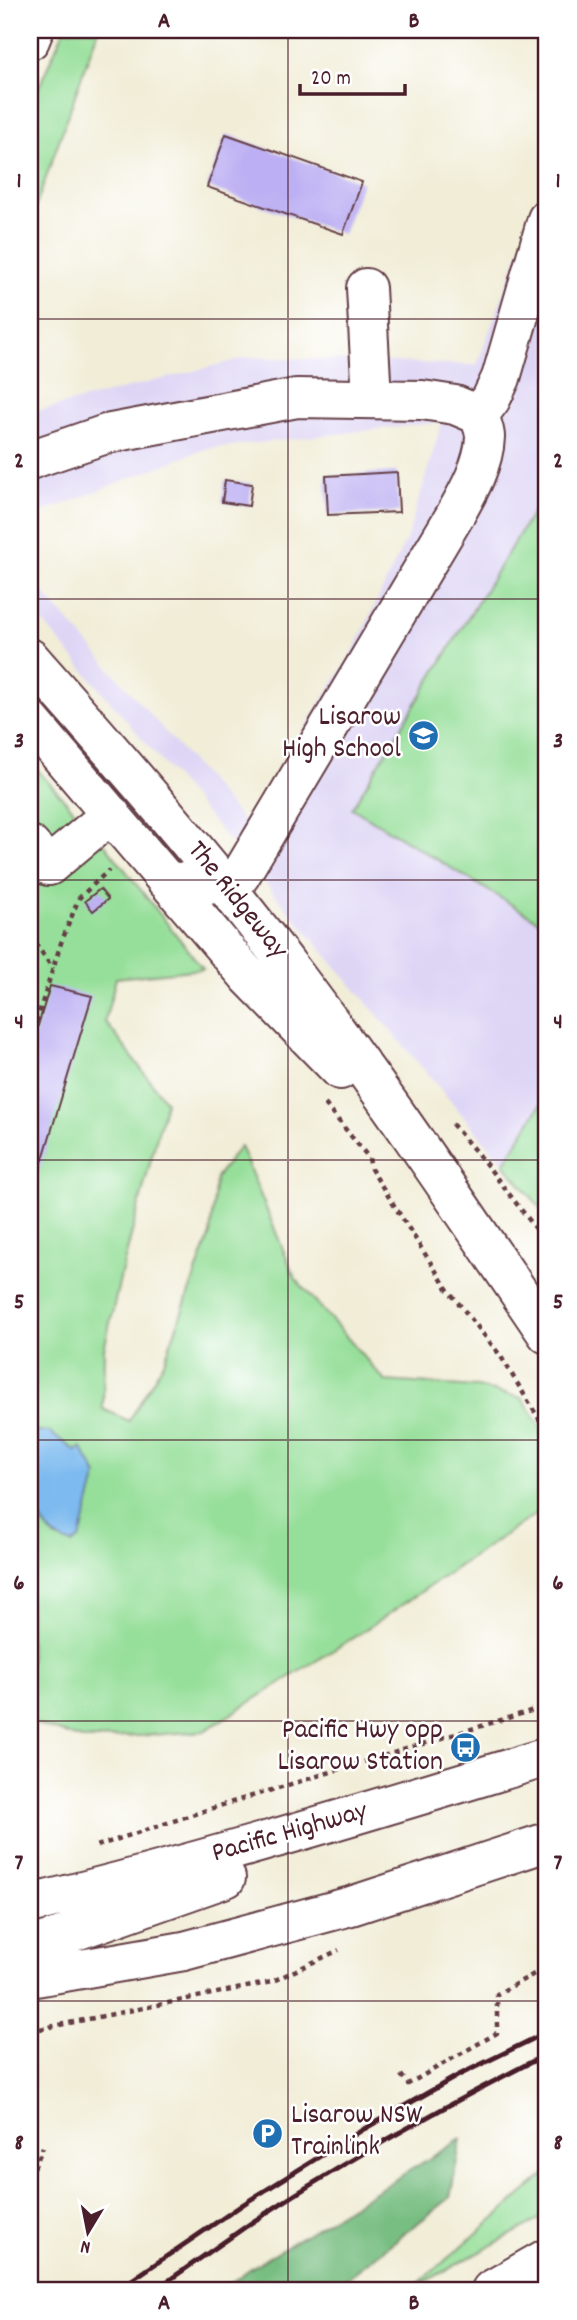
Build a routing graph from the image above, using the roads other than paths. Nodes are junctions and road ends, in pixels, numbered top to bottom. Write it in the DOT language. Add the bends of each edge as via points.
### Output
graph roads {
  1 [pos="34,30"];
  2 [pos="30,40"];
  3 [pos="547,219"];
  4 [pos="366,288"];
  5 [pos="372,398"];
  6 [pos="479,415"];
  7 [pos="30,460"];
  8 [pos="30,658"];
  9 [pos="30,720"];
  10 [pos="111,814"];
  11 [pos="30,845"];
  12 [pos="166,880"];
  13 [pos="225,884"];
  14 [pos="425,1156"];
  15 [pos="547,1334"];
  16 [pos="547,1757"];
  17 [pos="292,1835"];
  18 [pos="547,1842"];
  19 [pos="30,1904"];
  20 [pos="30,1955"];
  21 [pos="30,1978"];
  22 [pos="547,2258"];
  23 [pos="491,2290"];
  1 -- 2 [label="street"];
  3 -- 6 [label="street" via="501,378"];
  4 -- 5 [label="street"];
  5 -- 6 [label="street" via="455,405"];
  5 -- 7 [label="street" via="293,399 106,435"];
  6 -- 13 [label="street" via="485,438 464,500 240,876"];
  8 -- 13 [label="street, The Ridgeway"];
  9 -- 10 [label="street, The Ridgeway"];
  10 -- 11 [label="street" via="48,866"];
  10 -- 12 [label="street, The Ridgeway"];
  12 -- 13 [label="street"];
  12 -- 14 [label="street, The Ridgeway" via="249,977"];
  13 -- 14 [label="street, The Ridgeway"];
  14 -- 15 [label="street, The Ridgeway"];
  16 -- 17 [label="street, Pacific Highway"];
  17 -- 19 [label="street, Pacific Highway"];
  17 -- 20 [label="street" via="225,1878 47,1941"];
  18 -- 21 [label="street" via="351,1906 184,1951"];
  22 -- 23 [label="street"];
}
